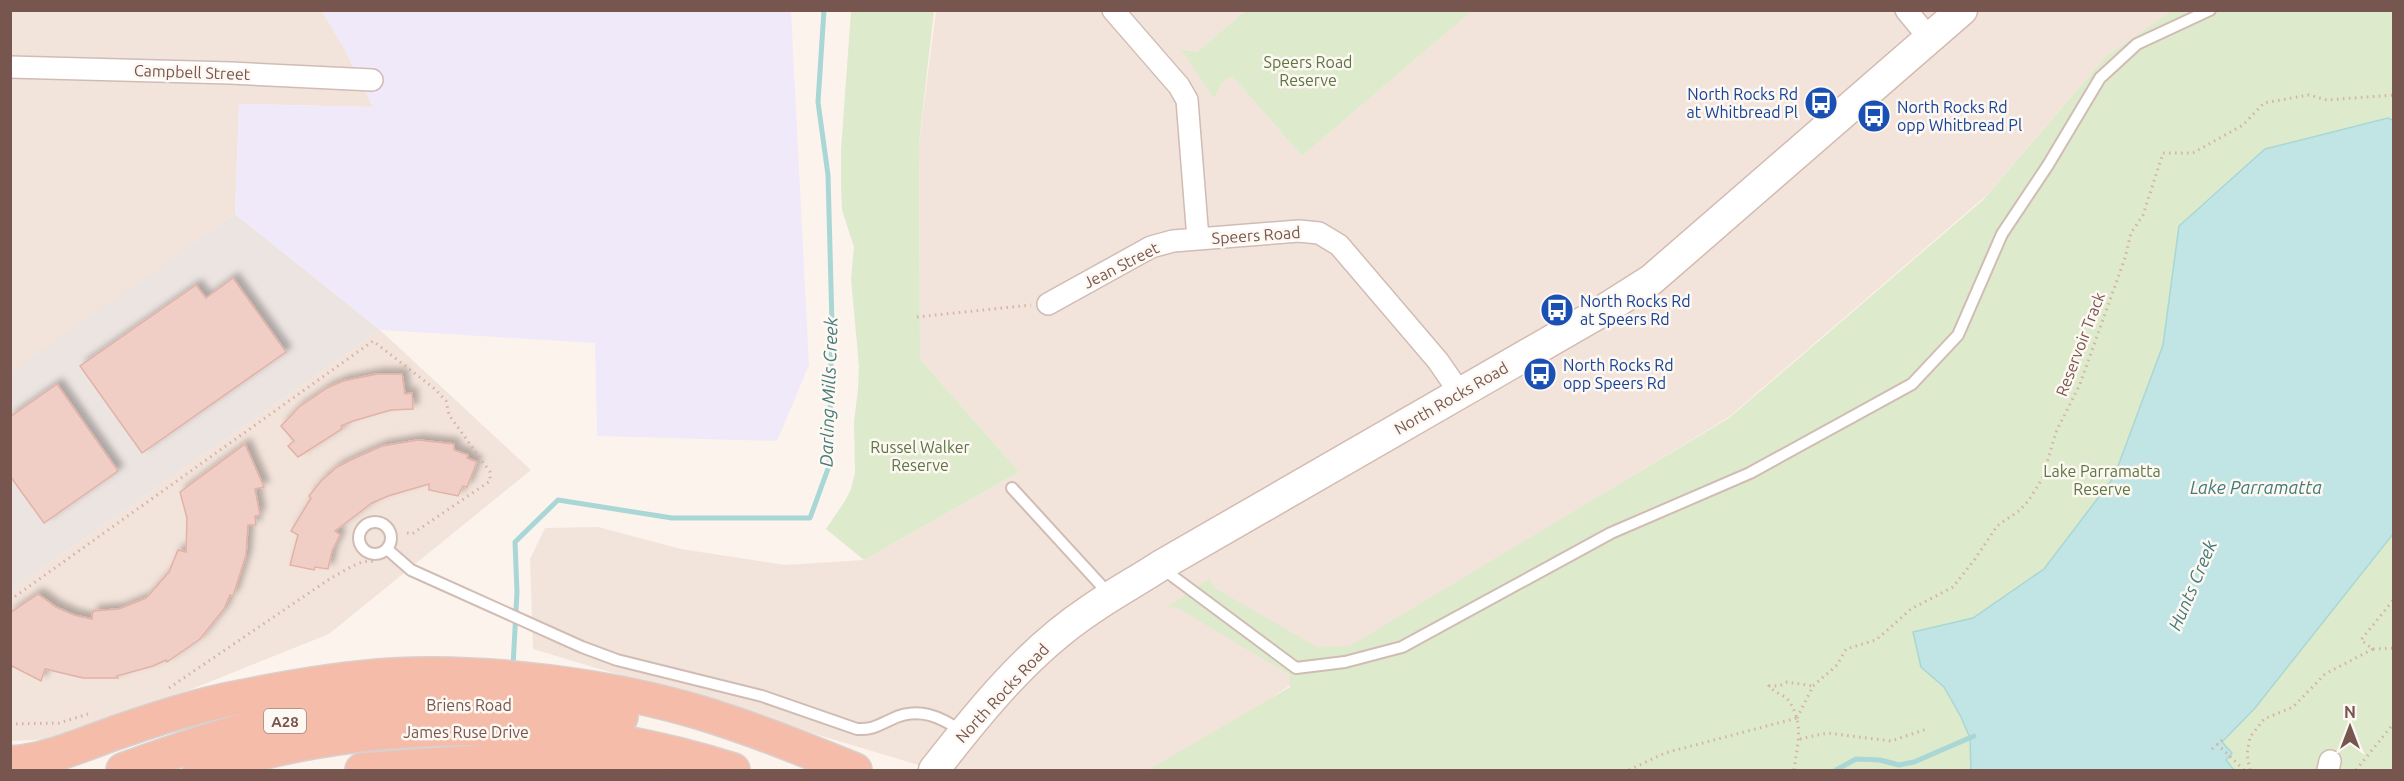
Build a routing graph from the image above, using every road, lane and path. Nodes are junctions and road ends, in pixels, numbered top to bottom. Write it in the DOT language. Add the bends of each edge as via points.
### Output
graph roads {
  1 [pos="1113,10"];
  2 [pos="1906,10"];
  3 [pos="1962,10"];
  4 [pos="2210,10"];
  5 [pos="1930,39"];
  6 [pos="10,66"];
  7 [pos="372,80"];
  8 [pos="2394,95"];
  9 [pos="1198,239"];
  10 [pos="1047,304"];
  11 [pos="917,317"];
  12 [pos="1461,393"];
  13 [pos="1012,488"];
  14 [pos="403,532"];
  15 [pos="387,549"];
  16 [pos="375,562"];
  17 [pos="1160,566"];
  18 [pos="1111,597"];
  19 [pos="2394,599"];
  20 [pos="10,600"];
  21 [pos="2394,648"];
  22 [pos="2373,649"];
  23 [pos="1813,686"];
  24 [pos="167,689"];
  25 [pos="455,702"];
  26 [pos="92,713"];
  27 [pos="1797,718"];
  28 [pos="561,723"];
  29 [pos="2394,723"];
  30 [pos="10,724"];
  31 [pos="1927,729"];
  32 [pos="963,732"];
  33 [pos="2224,738"];
  34 [pos="1800,739"];
  35 [pos="2217,744"];
  36 [pos="81,746"];
  37 [pos="2212,749"];
  38 [pos="10,763"];
  39 [pos="39,771"];
  40 [pos="123,771"];
  41 [pos="200,771"];
  42 [pos="362,771"];
  43 [pos="649,771"];
  44 [pos="733,771"];
  45 [pos="815,771"];
  46 [pos="855,771"];
  47 [pos="934,771"];
  48 [pos="1629,771"];
  49 [pos="1794,771"];
  50 [pos="2244,771"];
  51 [pos="2250,771"];
  52 [pos="2356,771"];
  1 -- 9 [label="street, Speers Road" via="1187,100"];
  2 -- 5 [label="street"];
  3 -- 5 [label="main road, North Rocks Road"];
  4 -- 17 [label="lane" via="2137,44 2100,78 2002,234 1958,335 1912,384 1750,473 1611,533 1402,647 1345,662 1296,668"];
  5 -- 12 [label="main road, North Rocks Road" via="1651,280"];
  6 -- 7 [label="street, Campbell Street"];
  8 -- 23 [label="path, Reservoir Track" via="2327,100 2309,95 2264,103 2243,125 2193,153 2163,153 2143,215 2131,233 2080,384 2056,432 2042,479 2029,500 1997,526 1953,587 1911,609 1876,640 1846,650 1837,665"];
  9 -- 10 [label="street, Jean Street" via="1151,247"];
  9 -- 12 [label="street, Speers Road" via="1299,231 1326,236 1347,254"];
  10 -- 11 [label="path"];
  12 -- 17 [label="main road, North Rocks Road"];
  13 -- 18 [label="lane"];
  14 -- 20 [label="path" via="412,534 490,482 490,472 449,416 446,401 373,341"];
  15 -- 32 [label="lane" via="411,570 617,660 762,696 857,729 869,730 893,718 927,713"];
  16 -- 24 [label="path" via="368,560 331,578"];
  17 -- 18 [label="main road, North Rocks Road"];
  18 -- 32 [label="main road, North Rocks Road" via="1039,651"];
  19 -- 22 [label="path" via="2361,640"];
  21 -- 22 [label="path"];
  22 -- 51 [label="path" via="2325,674 2293,707 2264,719 2250,737"];
  23 -- 27 [label="path, Reservoir Track"];
  23 -- 27 [label="path" via="1787,682 1769,686 1787,698"];
  25 -- 28 [label="highway, Briens Road / A28"];
  25 -- 36 [label="highway" via="369,677 240,697 178,712"];
  25 -- 40 [label="highway, Briens Road / A28" via="377,707 283,722 189,746"];
  25 -- 41 [label="highway, James Ruse Drive / A28" via="397,731 270,751"];
  26 -- 30 [label="path" via="59,723"];
  27 -- 34 [label="path"];
  27 -- 48 [label="path" via="1665,753"];
  28 -- 42 [label="highway" via="451,763"];
  28 -- 43 [label="highway" via="612,766"];
  28 -- 44 [label="highway, A28"];
  28 -- 45 [label="highway, Briens Road / A28" via="629,718 689,731"];
  28 -- 46 [label="highway" via="636,697 758,732"];
  29 -- 52 [label="path"];
  31 -- 34 [label="path" via="1891,741 1827,734"];
  32 -- 47 [label="main road, North Rocks Road"];
  33 -- 35 [label="path"];
  34 -- 49 [label="path"];
  35 -- 37 [label="path"];
  35 -- 50 [label="path"];
  36 -- 38 [label="highway"];
  36 -- 39 [label="highway"];
}
